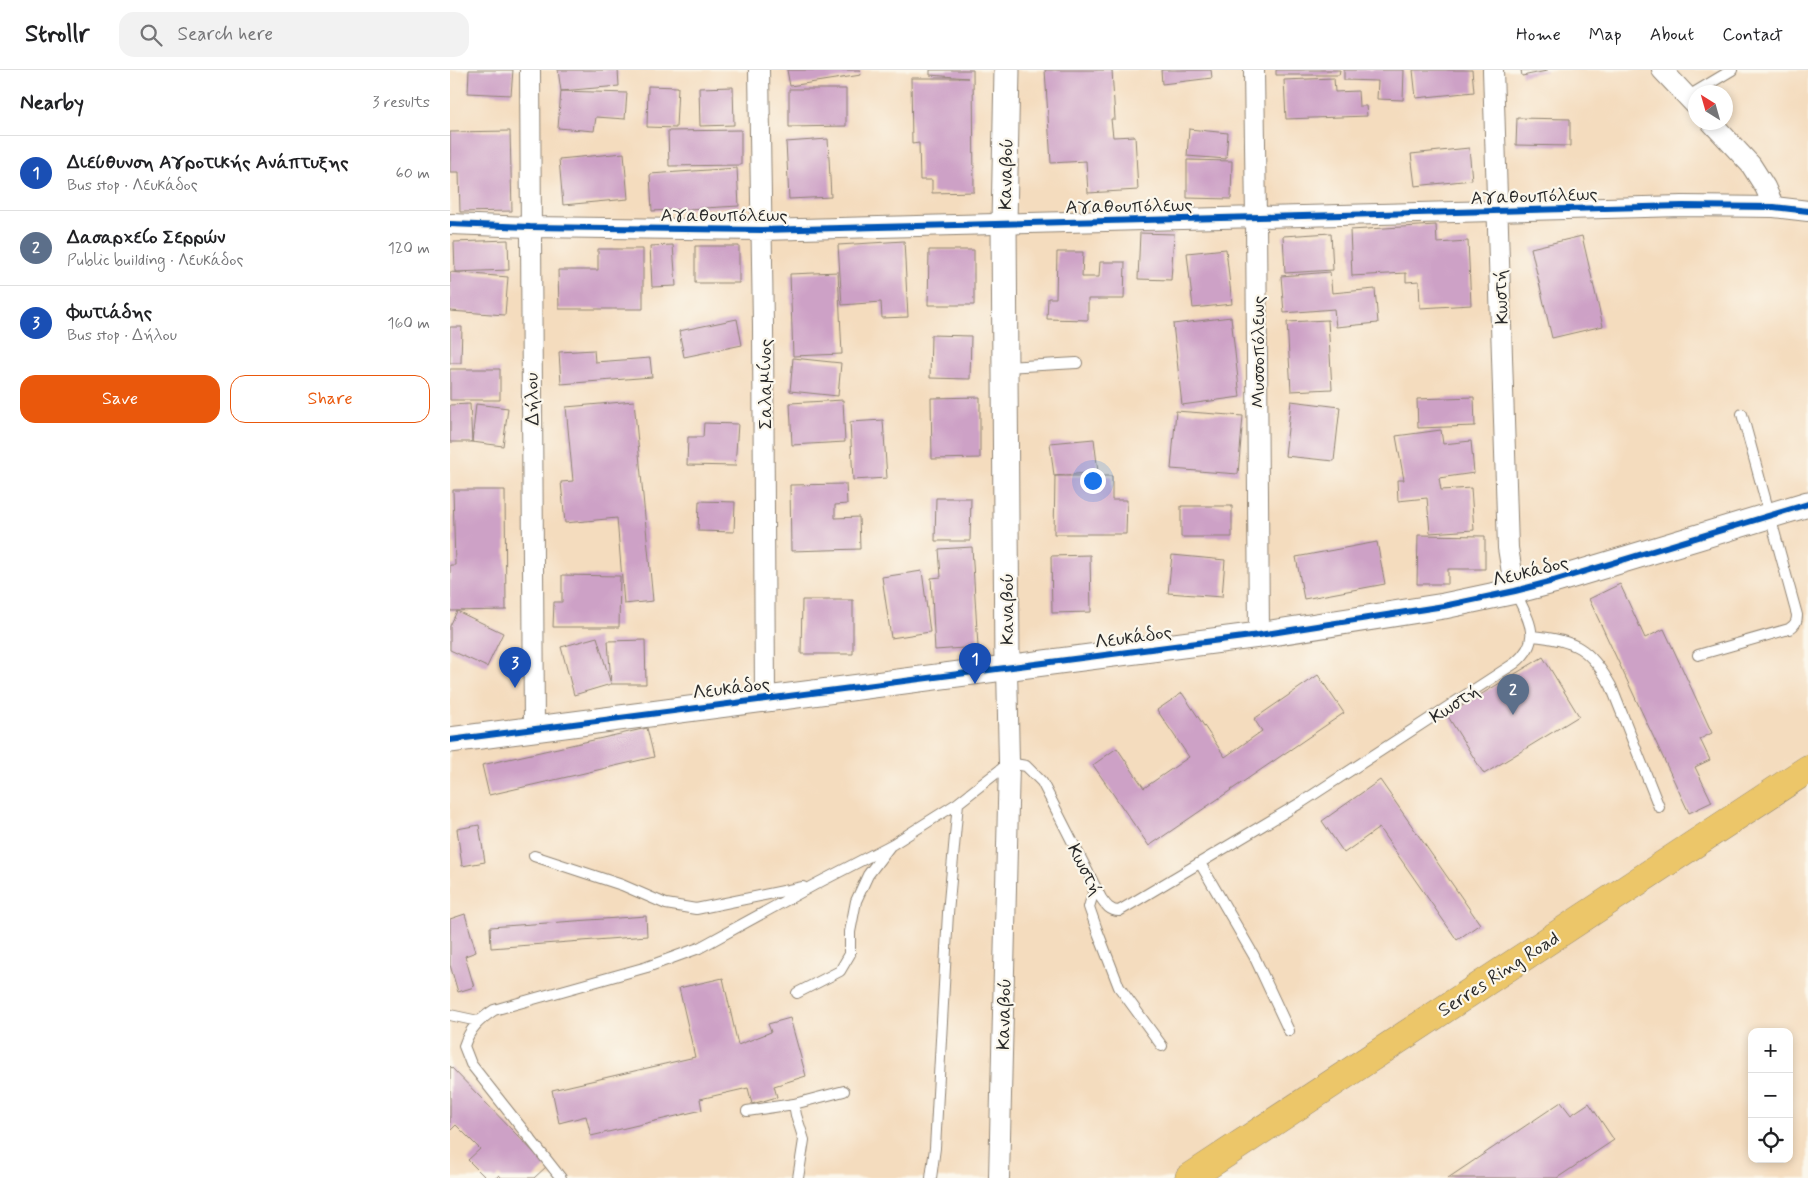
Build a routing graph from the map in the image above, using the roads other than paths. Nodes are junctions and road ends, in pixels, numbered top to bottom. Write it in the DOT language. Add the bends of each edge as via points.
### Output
graph roads {
  1 [pos="530,70"];
  2 [pos="759,70"];
  3 [pos="1006,70"];
  4 [pos="1254,70"];
  5 [pos="1493,70"];
  6 [pos="1662,70"];
  7 [pos="1732,70"];
  8 [pos="1713,85"];
  9 [pos="1688,98"];
  10 [pos="1718,130"];
  11 [pos="1774,207"];
  12 [pos="1498,210"];
  13 [pos="1808,211"];
  14 [pos="1256,218"];
  15 [pos="1004,223"];
  16 [pos="450,224"];
  17 [pos="530,228"];
  18 [pos="762,230"];
  19 [pos="1077,363"];
  20 [pos="1005,366"];
  21 [pos="1742,414"];
  22 [pos="1808,504"];
  23 [pos="1770,515"];
  24 [pos="1515,591"];
  25 [pos="1259,635"];
  26 [pos="1532,636"];
  27 [pos="1698,655"];
  28 [pos="1007,668"];
  29 [pos="765,698"];
  30 [pos="534,728"];
  31 [pos="450,740"];
  32 [pos="1009,763"];
  33 [pos="1808,769"];
  34 [pos="958,803"];
  35 [pos="1659,807"];
  36 [pos="892,844"];
  37 [pos="534,856"];
  38 [pos="1200,863"];
  39 [pos="814,885"];
  40 [pos="1095,886"];
  41 [pos="797,993"];
  42 [pos="450,1016"];
  43 [pos="478,1021"];
  44 [pos="1289,1031"];
  45 [pos="1162,1046"];
  46 [pos="844,1091"];
  47 [pos="794,1104"];
  48 [pos="747,1111"];
  49 [pos="561,1178"];
  50 [pos="798,1178"];
  51 [pos="931,1178"];
  52 [pos="999,1178"];
  53 [pos="1189,1178"];
  1 -- 17 [label="street, Δήλου"];
  2 -- 18 [label="street, Σαλαμίνος"];
  3 -- 15 [label="street, Καναβού"];
  4 -- 14 [label="street, Μυσσοπόλεως"];
  5 -- 12 [label="street, Κωστή"];
  6 -- 9 [label="street"];
  7 -- 8 [label="lane"];
  10 -- 11 [label="street" via="1751,165"];
  11 -- 12 [label="street, Αγαθουπόλεως"];
  11 -- 13 [label="street, Αγαθουπόλεως"];
  12 -- 14 [label="street, Αγαθουπόλεως"];
  12 -- 24 [label="street, Κωστή" via="1508,548"];
  14 -- 15 [label="street, Αγαθουπόλεως"];
  14 -- 25 [label="street, Μυσσοπόλεως"];
  15 -- 18 [label="street, Αγαθουπόλεως"];
  15 -- 20 [label="street, Καναβού"];
  16 -- 17 [label="street, Αγαθουπόλεως"];
  17 -- 18 [label="street, Αγαθουπόλεως"];
  17 -- 30 [label="street, Δήλου"];
  18 -- 29 [label="street, Σαλαμίνος"];
  19 -- 20 [label="lane"];
  20 -- 28 [label="street, Καναβού"];
  21 -- 23 [label="lane"];
  22 -- 23 [label="street, Λευκάδος"];
  23 -- 24 [label="street, Λευκάδος"];
  23 -- 27 [label="lane" via="1797,621 1789,629"];
  24 -- 25 [label="street, Λευκάδος" via="1444,606"];
  24 -- 26 [label="lane, Κωστή"];
  25 -- 28 [label="street, Λευκάδος"];
  26 -- 35 [label="lane" via="1575,644 1599,666 1611,686"];
  26 -- 38 [label="lane, Κωστή" via="1531,646 1515,663 1302,802"];
  28 -- 29 [label="street, Λευκάδος"];
  28 -- 32 [label="street, Καναβού"];
  29 -- 30 [label="street, Λευκάδος"];
  30 -- 31 [label="street, Λευκάδος"];
  32 -- 34 [label="lane"];
  32 -- 40 [label="lane, Κωστή" via="1026,766 1042,782"];
  32 -- 52 [label="street, Καναβού"];
  33 -- 53 [label="main road, Serres Ring Road"];
  34 -- 36 [label="lane"];
  34 -- 51 [label="lane"];
  36 -- 39 [label="lane"];
  36 -- 41 [label="lane" via="868,875 856,901 850,954 840,970"];
  37 -- 39 [label="lane" via="622,885 666,904 696,909"];
  38 -- 40 [label="lane, Κωστή" via="1118,911 1105,904"];
  38 -- 44 [label="lane" via="1254,956"];
  39 -- 43 [label="lane" via="699,948 648,967 494,1010"];
  40 -- 45 [label="lane" via="1089,907 1119,987"];
  42 -- 43 [label="lane"];
  43 -- 49 [label="lane" via="464,1046 471,1064"];
  46 -- 47 [label="lane"];
  47 -- 48 [label="lane"];
  47 -- 50 [label="lane" via="804,1140"];
}
